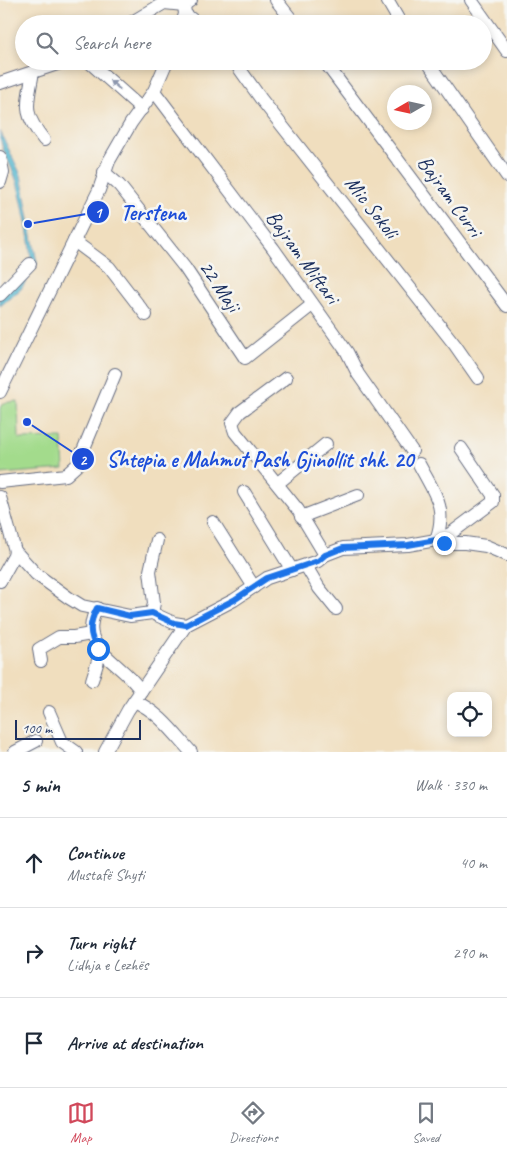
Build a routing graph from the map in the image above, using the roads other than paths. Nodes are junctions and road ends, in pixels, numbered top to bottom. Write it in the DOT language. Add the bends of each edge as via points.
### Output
graph roads {
  1 [pos="276,0"];
  2 [pos="387,0"];
  3 [pos="471,0"];
  4 [pos="164,2"];
  5 [pos="185,11"];
  6 [pos="143,15"];
  7 [pos="288,15"];
  8 [pos="396,15"];
  9 [pos="482,15"];
  10 [pos="492,29"];
  11 [pos="507,50"];
  12 [pos="39,70"];
  13 [pos="98,70"];
  14 [pos="163,70"];
  15 [pos="240,70"];
  16 [pos="331,70"];
  17 [pos="433,70"];
  18 [pos="33,72"];
  19 [pos="0,83"];
  20 [pos="154,91"];
  21 [pos="142,109"];
  22 [pos="44,140"];
  23 [pos="0,157"];
  24 [pos="104,172"];
  25 [pos="507,176"];
  26 [pos="0,182"];
  27 [pos="74,241"];
  28 [pos="30,264"];
  29 [pos="0,295"];
  30 [pos="312,305"];
  31 [pos="507,306"];
  32 [pos="146,315"];
  33 [pos="116,374"];
  34 [pos="286,378"];
  35 [pos="478,378"];
  36 [pos="0,392"];
  37 [pos="326,444"];
  38 [pos="461,448"];
  39 [pos="412,451"];
  40 [pos="419,464"];
  41 [pos="0,482"];
  42 [pos="278,483"];
  43 [pos="244,492"];
  44 [pos="358,494"];
  45 [pos="0,497"];
  46 [pos="301,517"];
  47 [pos="213,522"];
  48 [pos="157,540"];
  49 [pos="436,540"];
  50 [pos="14,550"];
  51 [pos="325,555"];
  52 [pos="507,555"];
  53 [pos="306,566"];
  54 [pos="292,570"];
  55 [pos="0,581"];
  56 [pos="254,587"];
  57 [pos="97,608"];
  58 [pos="336,609"];
  59 [pos="152,613"];
  60 [pos="186,625"];
  61 [pos="91,634"];
  62 [pos="101,651"];
  63 [pos="41,661"];
  64 [pos="92,680"];
  65 [pos="138,696"];
  66 [pos="49,712"];
  67 [pos="36,741"];
  68 [pos="15,752"];
  69 [pos="76,752"];
  70 [pos="105,752"];
  71 [pos="191,752"];
  1 -- 7 [label="street"];
  2 -- 8 [label="street"];
  3 -- 9 [label="street"];
  4 -- 5 [label="street"];
  4 -- 6 [label="street"];
  10 -- 11 [label="street"];
  12 -- 18 [label="street"];
  21 -- 13 [label="street, one-way"];
  14 -- 20 [label="street"];
  15 -- 35 [label="street, Mic Sokoli"];
  16 -- 31 [label="street, Bajram Curri"];
  17 -- 25 [label="street"];
  18 -- 19 [label="street"];
  18 -- 22 [label="street" via="26,107 32,125"];
  20 -- 21 [label="street"];
  20 -- 30 [label="street, Bajram Miftari"];
  21 -- 24 [label="street"];
  23 -- 26 [label="street" via="3,172"];
  24 -- 27 [label="street" via="99,190"];
  24 -- 30 [label="street, 22 Maji" via="119,185 185,268 245,358"];
  27 -- 32 [label="street" via="109,267"];
  27 -- 36 [label="street"];
  28 -- 29 [label="street"];
  30 -- 39 [label="street, Bajram Miftari"];
  33 -- 41 [label="street" via="77,465 66,475"];
  34 -- 42 [label="street" via="240,412 232,423 234,432"];
  37 -- 42 [label="street"];
  38 -- 49 [label="street" via="493,495 493,502 450,534"];
  40 -- 49 [label="street" via="439,502 442,523"];
  42 -- 46 [label="street"];
  43 -- 54 [label="street"];
  44 -- 46 [label="street"];
  45 -- 50 [label="street"];
  46 -- 51 [label="street"];
  47 -- 56 [label="street"];
  48 -- 59 [label="street" via="150,570"];
  49 -- 51 [label="street" via="408,545 343,548"];
  49 -- 52 [label="street" via="486,546"];
  50 -- 55 [label="street"];
  50 -- 57 [label="street" via="36,574 69,598 82,606"];
  51 -- 53 [label="street"];
  53 -- 54 [label="street"];
  53 -- 58 [label="street"];
  54 -- 56 [label="street" via="267,578"];
  56 -- 60 [label="street"];
  57 -- 59 [label="street" via="130,616"];
  57 -- 61 [label="street" via="91,618"];
  59 -- 60 [label="street"];
  60 -- 65 [label="street"];
  61 -- 62 [label="street"];
  61 -- 63 [label="street" via="59,637 40,649"];
  62 -- 64 [label="street"];
  62 -- 65 [label="street" via="122,668"];
  65 -- 70 [label="street"];
  65 -- 71 [label="street"];
  66 -- 69 [label="street" via="62,742"];
  67 -- 68 [label="street"];
}
